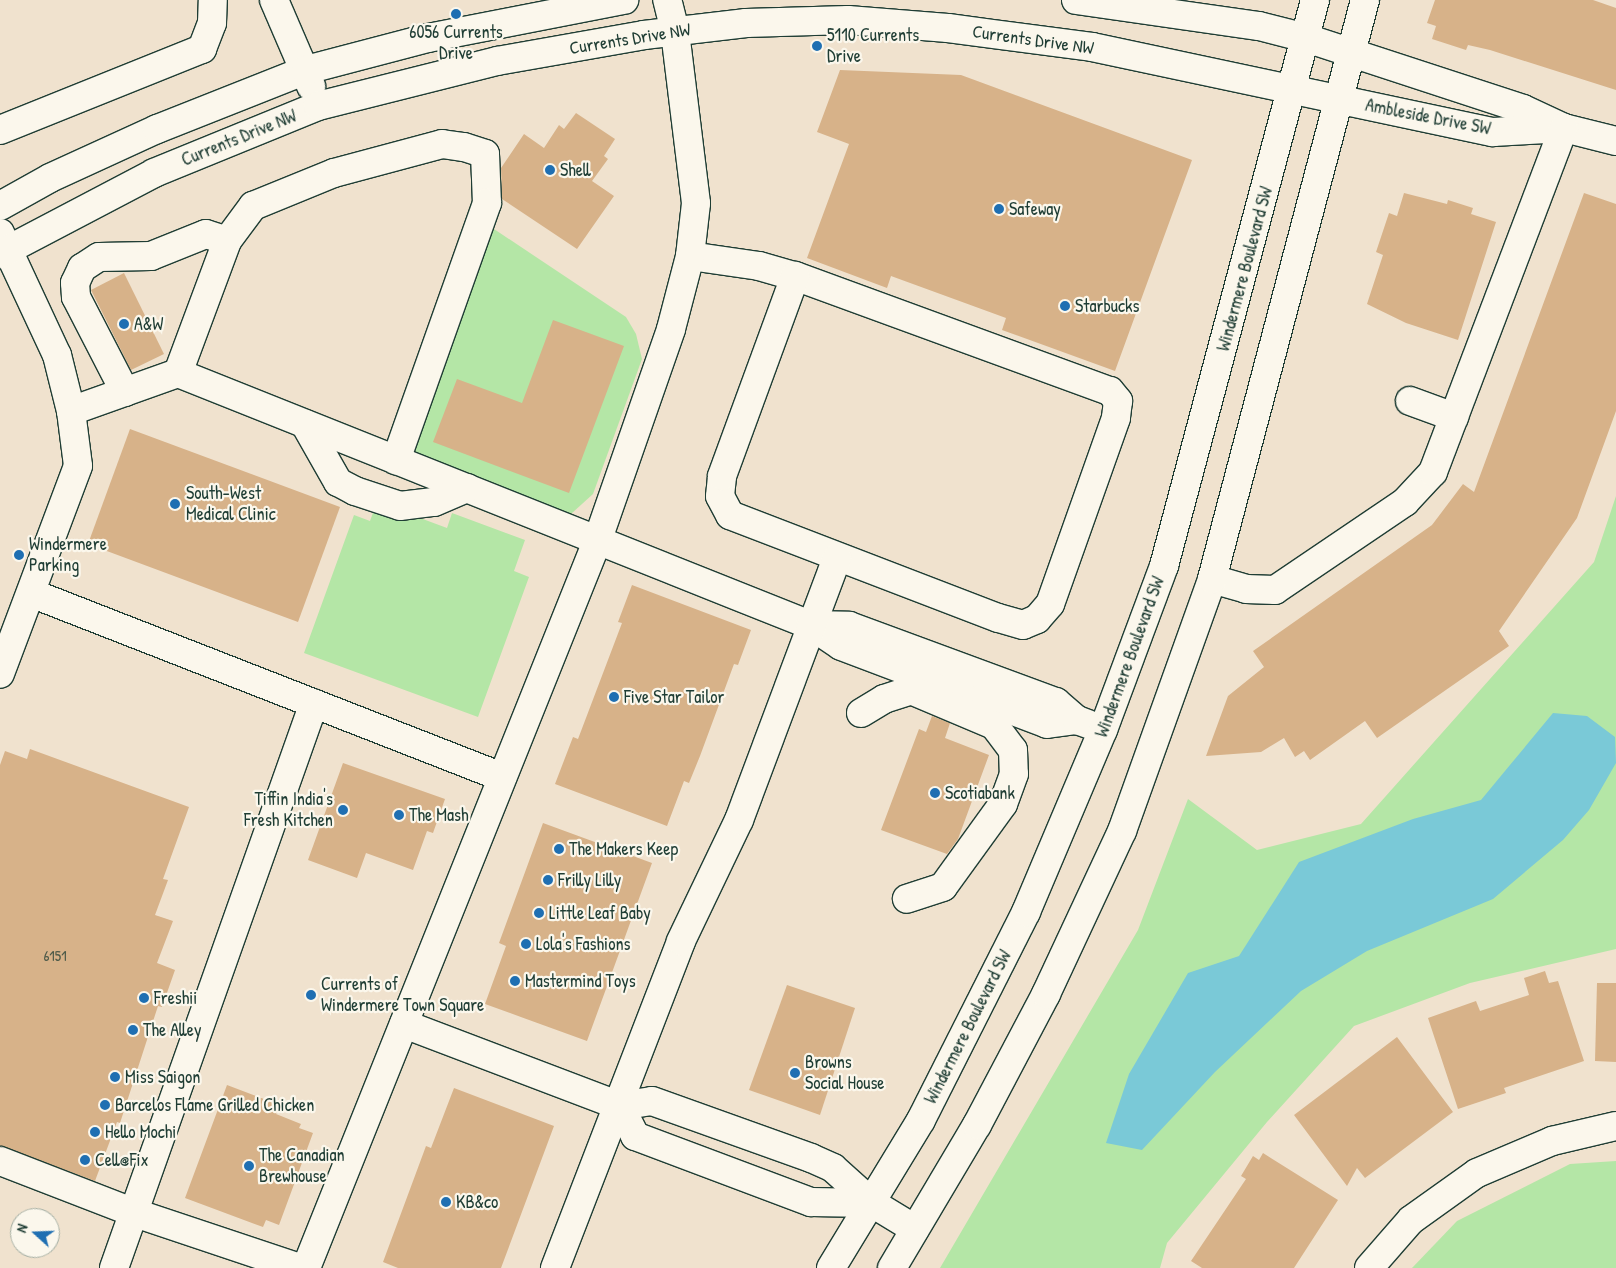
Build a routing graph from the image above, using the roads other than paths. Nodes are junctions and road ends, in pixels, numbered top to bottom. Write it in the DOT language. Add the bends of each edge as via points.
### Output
graph roads {
  1 [pos="213,0"];
  2 [pos="274,0"];
  3 [pos="624,0"];
  4 [pos="667,0"];
  5 [pos="1076,0"];
  6 [pos="1315,0"];
  7 [pos="1365,0"];
  8 [pos="674,31"];
  9 [pos="1306,38"];
  10 [pos="1352,52"];
  11 [pos="306,70"];
  12 [pos="1294,88"];
  13 [pos="1339,100"];
  14 [pos="318,106"];
  15 [pos="1564,128"];
  16 [pos="0,130"];
  17 [pos="1616,142"];
  18 [pos="0,206"];
  19 [pos="227,241"];
  20 [pos="3,245"];
  21 [pos="690,256"];
  22 [pos="794,276"];
  23 [pos="178,373"];
  24 [pos="124,392"];
  25 [pos="1410,401"];
  26 [pos="71,411"];
  27 [pos="1454,417"];
  28 [pos="305,424"];
  29 [pos="396,460"];
  30 [pos="467,488"];
  31 [pos="598,539"];
  32 [pos="837,558"];
  33 [pos="1212,579"];
  34 [pos="31,593"];
  35 [pos="810,625"];
  36 [pos="0,674"];
  37 [pos="314,703"];
  38 [pos="861,713"];
  39 [pos="1104,730"];
  40 [pos="502,778"];
  41 [pos="907,899"];
  42 [pos="404,1024"];
  43 [pos="620,1106"];
  44 [pos="1616,1126"];
  45 [pos="0,1161"];
  46 [pos="872,1203"];
  47 [pos="135,1213"];
  48 [pos="915,1229"];
  49 [pos="114,1268"];
  50 [pos="299,1268"];
  51 [pos="306,1268"];
  52 [pos="555,1268"];
  53 [pos="831,1268"];
  54 [pos="892,1268"];
  55 [pos="1369,1268"];
  1 -- 16 [label="street" via="212,24 202,49"];
  2 -- 11 [label="street"];
  3 -- 11 [label="street" via="428,38"];
  4 -- 8 [label="street"];
  5 -- 9 [label="street" via="1259,26"];
  6 -- 9 [label="street, Windermere Boulevard SW"];
  7 -- 10 [label="street"];
  8 -- 12 [label="street, Currents Drive NW" via="746,23 848,20 948,28 1092,47"];
  8 -- 14 [label="street, Currents Drive NW" via="498,61"];
  8 -- 21 [label="street" via="696,203"];
  9 -- 10 [label="street, Ambleside Drive SW"];
  9 -- 12 [label="street, Windermere Boulevard SW"];
  10 -- 13 [label="street"];
  10 -- 15 [label="street, Ambleside Drive SW" via="1523,109"];
  11 -- 14 [label="street"];
  11 -- 18 [label="street" via="157,129 50,178"];
  12 -- 13 [label="street, Ambleside Drive SW"];
  12 -- 39 [label="street, Windermere Boulevard SW" via="1164,566"];
  13 -- 15 [label="street, Ambleside Drive SW" via="1493,132"];
  13 -- 33 [label="street"];
  14 -- 20 [label="street, Currents Drive NW" via="154,173"];
  15 -- 17 [label="street, Ambleside Drive SW"];
  15 -- 27 [label="street"];
  19 -- 23 [label="street"];
  19 -- 24 [label="street" via="206,234 151,256 99,257 82,268 75,283 76,297"];
  19 -- 29 [label="street" via="253,206 334,173 442,144 464,146 484,154 487,203"];
  20 -- 26 [label="street" via="57,355"];
  21 -- 22 [label="street" via="759,266"];
  21 -- 31 [label="street" via="671,329"];
  22 -- 32 [label="street" via="722,476 720,496 730,515"];
  22 -- 32 [label="street" via="1110,391 1118,401 1116,418 1050,604 1037,619 1022,625 998,618"];
  23 -- 24 [label="street"];
  23 -- 28 [label="street"];
  24 -- 26 [label="street"];
  25 -- 27 [label="street"];
  26 -- 34 [label="street" via="78,466"];
  27 -- 33 [label="street" via="1433,472 1406,502 1276,590 1246,589"];
  28 -- 29 [label="street"];
  28 -- 30 [label="street" via="338,482 355,491 400,506 434,502"];
  29 -- 30 [label="street"];
  30 -- 31 [label="street"];
  31 -- 35 [label="street"];
  31 -- 40 [label="street"];
  32 -- 35 [label="street"];
  33 -- 48 [label="street" via="1122,831 1086,914 977,1126"];
  34 -- 36 [label="street"];
  34 -- 37 [label="street"];
  35 -- 39 [label="street" via="849,626 1056,702 1077,720"];
  35 -- 43 [label="street" via="735,828 681,941"];
  37 -- 40 [label="street"];
  37 -- 47 [label="street"];
  38 -- 41 [label="street" via="884,699 911,690 994,725 1014,750 1014,774 1003,804 943,887"];
  39 -- 46 [label="street, Windermere Boulevard SW" via="1026,912 921,1120"];
  40 -- 42 [label="street"];
  42 -- 43 [label="street"];
  42 -- 51 [label="street"];
  43 -- 46 [label="street" via="652,1101 811,1158 833,1168"];
  43 -- 46 [label="street" via="635,1136 812,1202"];
  43 -- 52 [label="street"];
  44 -- 55 [label="street" via="1552,1141 1477,1173 1411,1220"];
  45 -- 47 [label="street"];
  46 -- 48 [label="street"];
  46 -- 53 [label="street, Windermere Boulevard SW"];
  47 -- 49 [label="street"];
  47 -- 50 [label="street"];
  48 -- 54 [label="street"];
}
